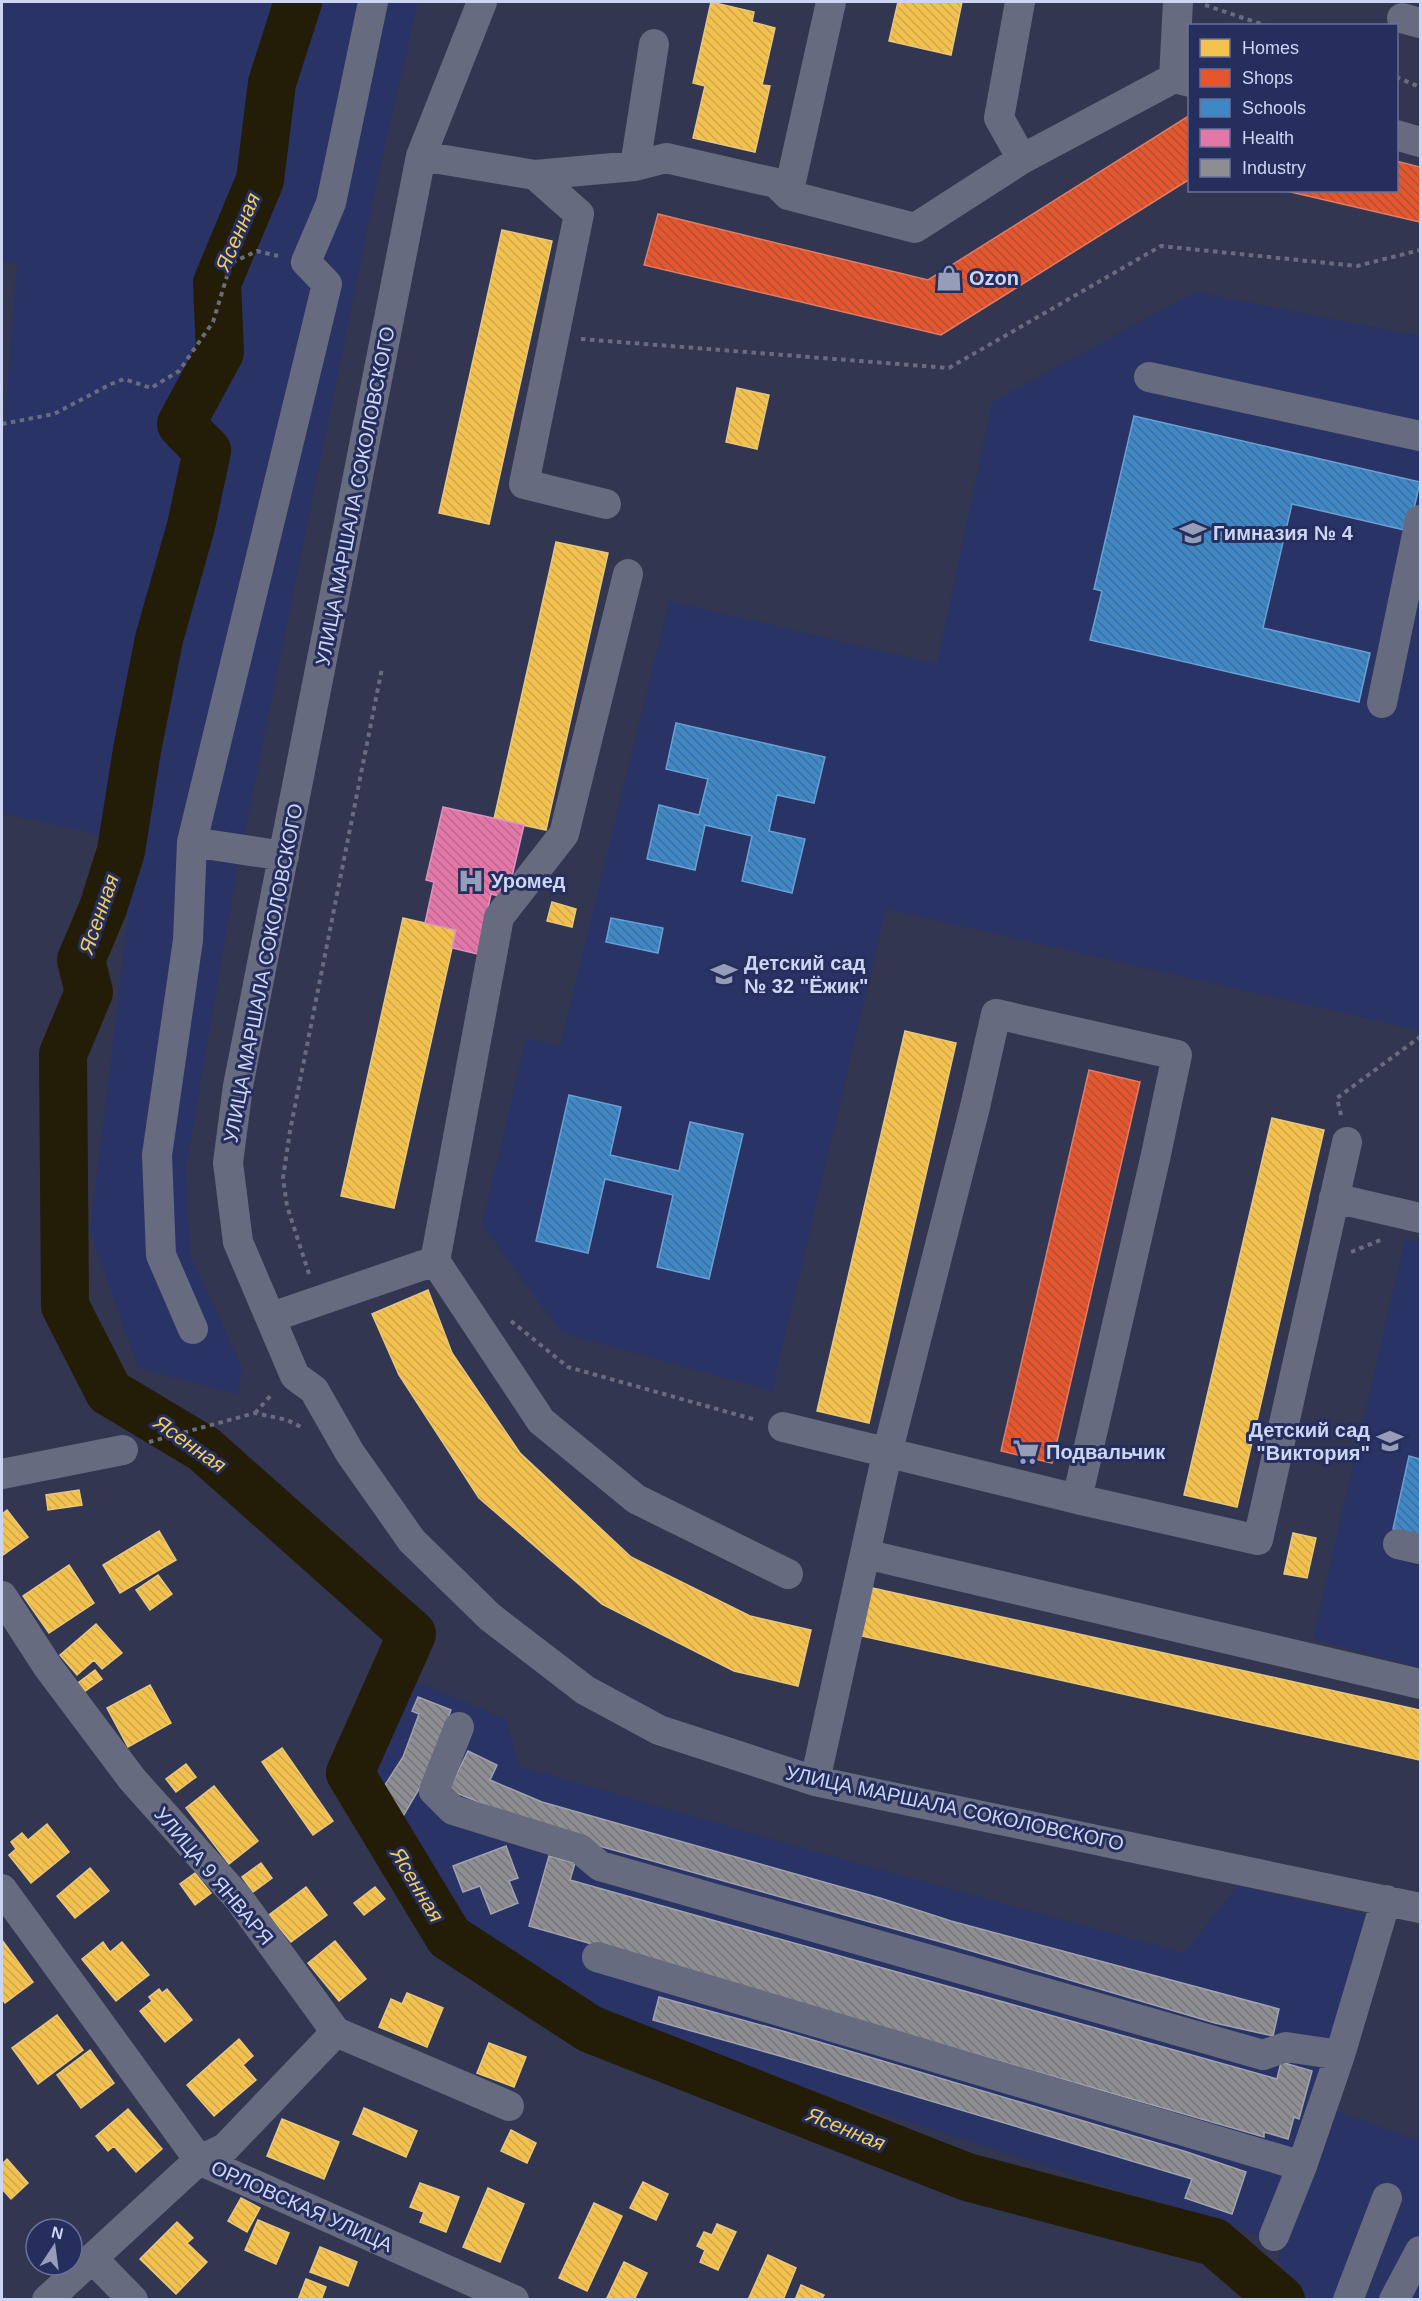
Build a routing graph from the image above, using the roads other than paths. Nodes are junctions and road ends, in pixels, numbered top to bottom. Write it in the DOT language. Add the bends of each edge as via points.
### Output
graph roads {
  1 [pos="374,2"];
  2 [pos="482,2"];
  3 [pos="831,2"];
  4 [pos="1020,2"];
  5 [pos="1190,3"];
  6 [pos="654,44"];
  7 [pos="1182,80"];
  8 [pos="1398,136"];
  9 [pos="1420,142"];
  10 [pos="422,156"];
  11 [pos="1022,159"];
  12 [pos="635,166"];
  13 [pos="535,175"];
  14 [pos="788,195"];
  15 [pos="1149,377"];
  16 [pos="1420,436"];
  17 [pos="606,504"];
  18 [pos="1420,520"];
  19 [pos="628,574"];
  20 [pos="1382,703"];
  21 [pos="192,842"];
  22 [pos="284,856"];
  23 [pos="1347,1142"];
  24 [pos="1334,1198"];
  25 [pos="1420,1218"];
  26 [pos="435,1261"];
  27 [pos="272,1317"];
  28 [pos="193,1329"];
  29 [pos="783,1427"];
  30 [pos="134,1447"];
  31 [pos="887,1454"];
  32 [pos="2,1474"];
  33 [pos="1077,1498"];
  34 [pos="865,1554"];
  35 [pos="788,1574"];
  36 [pos="2,1596"];
  37 [pos="1420,1684"];
  38 [pos="459,1727"];
  39 [pos="815,1781"];
  40 [pos="2,1889"];
  41 [pos="1386,1900"];
  42 [pos="1419,1902"];
  43 [pos="597,1957"];
  44 [pos="336,2032"];
  45 [pos="1340,2055"];
  46 [pos="510,2106"];
  47 [pos="199,2160"];
  48 [pos="1302,2166"];
  49 [pos="1388,2198"];
  50 [pos="1274,2236"];
  51 [pos="1420,2252"];
  52 [pos="92,2258"];
  53 [pos="46,2300"];
  54 [pos="133,2300"];
  55 [pos="514,2300"];
  56 [pos="1348,2300"];
  57 [pos="1394,2300"];
  1 -- 21 [label="street" via="331,204 306,262 327,284"];
  2 -- 10 [label="street, УЛИЦА МАРШАЛА СОКОЛОВСКОГО"];
  3 -- 14 [label="street"];
  4 -- 11 [label="street" via="999,118"];
  5 -- 7 [label="street"];
  6 -- 12 [label="street"];
  7 -- 11 [label="street"];
  8 -- 9 [label="street"];
  10 -- 13 [label="street"];
  10 -- 22 [label="street, УЛИЦА МАРШАЛА СОКОЛОВСКОГО"];
  11 -- 14 [label="street" via="915,228"];
  12 -- 13 [label="street"];
  12 -- 14 [label="street" via="666,158 776,183"];
  13 -- 17 [label="street" via="579,214 524,484"];
  15 -- 16 [label="street"];
  18 -- 20 [label="street"];
  19 -- 26 [label="street" via="564,834 499,917"];
  21 -- 22 [label="street"];
  21 -- 28 [label="street" via="188,940 157,1155 161,1255"];
  22 -- 27 [label="street, УЛИЦА МАРШАЛА СОКОЛОВСКОГО" via="238,1086 228,1163 238,1242"];
  23 -- 24 [label="street"];
  24 -- 25 [label="street"];
  24 -- 33 [label="street" via="1258,1540"];
  26 -- 27 [label="street"];
  26 -- 35 [label="street" via="541,1421 636,1499"];
  27 -- 39 [label="street, УЛИЦА МАРШАЛА СОКОЛОВСКОГО" via="295,1376 314,1390 350,1453 412,1541 490,1617 585,1690 659,1730"];
  29 -- 31 [label="street"];
  30 -- 32 [label="street"];
  31 -- 33 [label="street"];
  31 -- 33 [label="street" via="996,1014 1165,1053 1176,1056 1174,1067"];
  31 -- 34 [label="street"];
  34 -- 37 [label="street"];
  34 -- 39 [label="street"];
  36 -- 44 [label="street, УЛИЦА 9 ЯНВАРЯ" via="48,1667 132,1779 239,1899"];
  38 -- 45 [label="street" via="434,1791 453,1810 580,1849 600,1866 1263,2055 1286,2048"];
  39 -- 41 [label="street, УЛИЦА МАРШАЛА СОКОЛОВСКОГО"];
  40 -- 47 [label="street, ОРЛОВСКАЯ УЛИЦА"];
  41 -- 42 [label="street, УЛИЦА МАРШАЛА СОКОЛОВСКОГО"];
  41 -- 45 [label="street"];
  43 -- 48 [label="street"];
  44 -- 46 [label="street"];
  44 -- 47 [label="street" via="225,2148"];
  45 -- 48 [label="street"];
  47 -- 52 [label="street"];
  47 -- 55 [label="street, ОРЛОВСКАЯ УЛИЦА"];
  48 -- 50 [label="street"];
  49 -- 56 [label="street"];
  51 -- 57 [label="street"];
  52 -- 53 [label="street"];
  52 -- 54 [label="street"];
}
